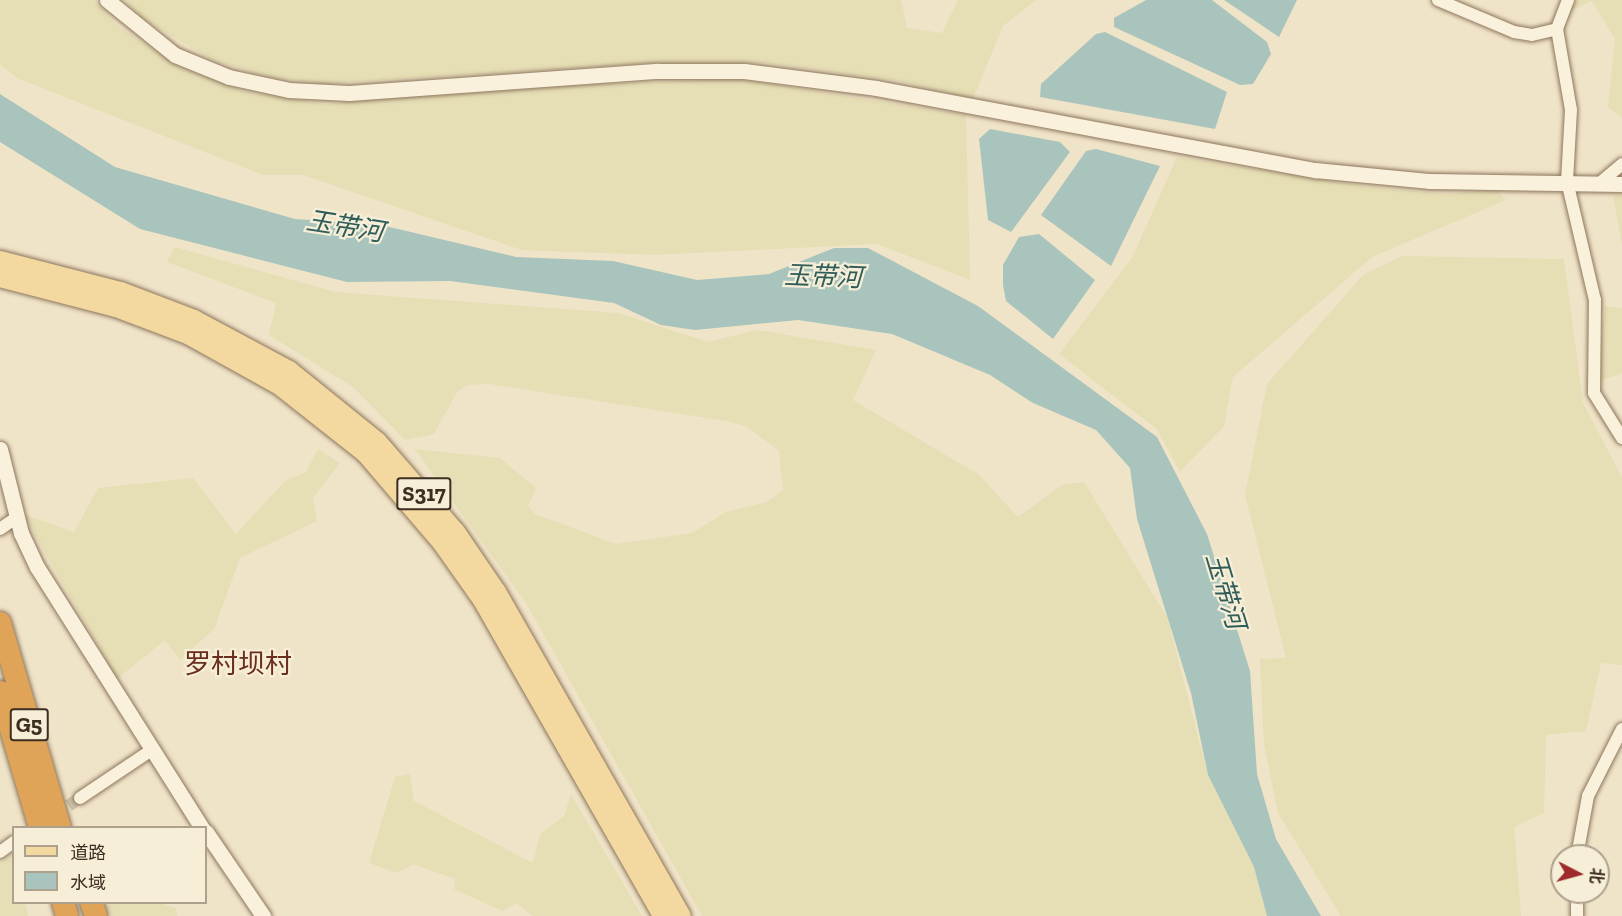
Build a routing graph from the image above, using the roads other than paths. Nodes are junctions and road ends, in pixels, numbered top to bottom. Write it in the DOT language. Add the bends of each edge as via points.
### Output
graph roads {
  1 [pos="107,0"];
  2 [pos="1438,0"];
  3 [pos="1568,0"];
  4 [pos="1557,29"];
  5 [pos="1622,165"];
  6 [pos="1567,180"];
  7 [pos="1602,181"];
  8 [pos="1622,184"];
  9 [pos="0,261"];
  10 [pos="0,277"];
  11 [pos="1622,438"];
  12 [pos="0,449"];
  13 [pos="16,518"];
  14 [pos="0,529"];
  15 [pos="0,623"];
  16 [pos="0,693"];
  17 [pos="1622,729"];
  18 [pos="150,751"];
  19 [pos="80,798"];
  20 [pos="32,826"];
  21 [pos="39,826"];
  22 [pos="61,826"];
  23 [pos="201,826"];
  24 [pos="207,833"];
  25 [pos="1579,844"];
  26 [pos="263,916"];
  27 [pos="663,916"];
  28 [pos="681,916"];
  1 -- 6 [label="street" via="175,55 229,76 289,90 349,93 658,71 744,70 876,88 1316,170 1430,181"];
  2 -- 4 [label="street" via="1514,32 1532,35"];
  3 -- 4 [label="street"];
  4 -- 6 [label="street" via="1571,110"];
  5 -- 7 [label="street"];
  6 -- 7 [label="street"];
  6 -- 11 [label="street" via="1595,300 1594,393"];
  7 -- 8 [label="street"];
  9 -- 28 [label="main road, S317" via="121,292 194,320 289,371 377,442 454,532 496,592"];
  10 -- 27 [label="main road, S317" via="116,307 188,334 280,384 366,453 442,542 483,600"];
  12 -- 13 [label="street"];
  13 -- 14 [label="street"];
  13 -- 18 [label="street" via="37,567"];
  15 -- 22 [label="highway, G5"];
  16 -- 20 [label="highway"];
  16 -- 21 [label="highway, G5"];
  17 -- 25 [label="street" via="1588,796"];
  18 -- 19 [label="street"];
  18 -- 23 [label="street"];
  24 -- 26 [label="street"];
}
